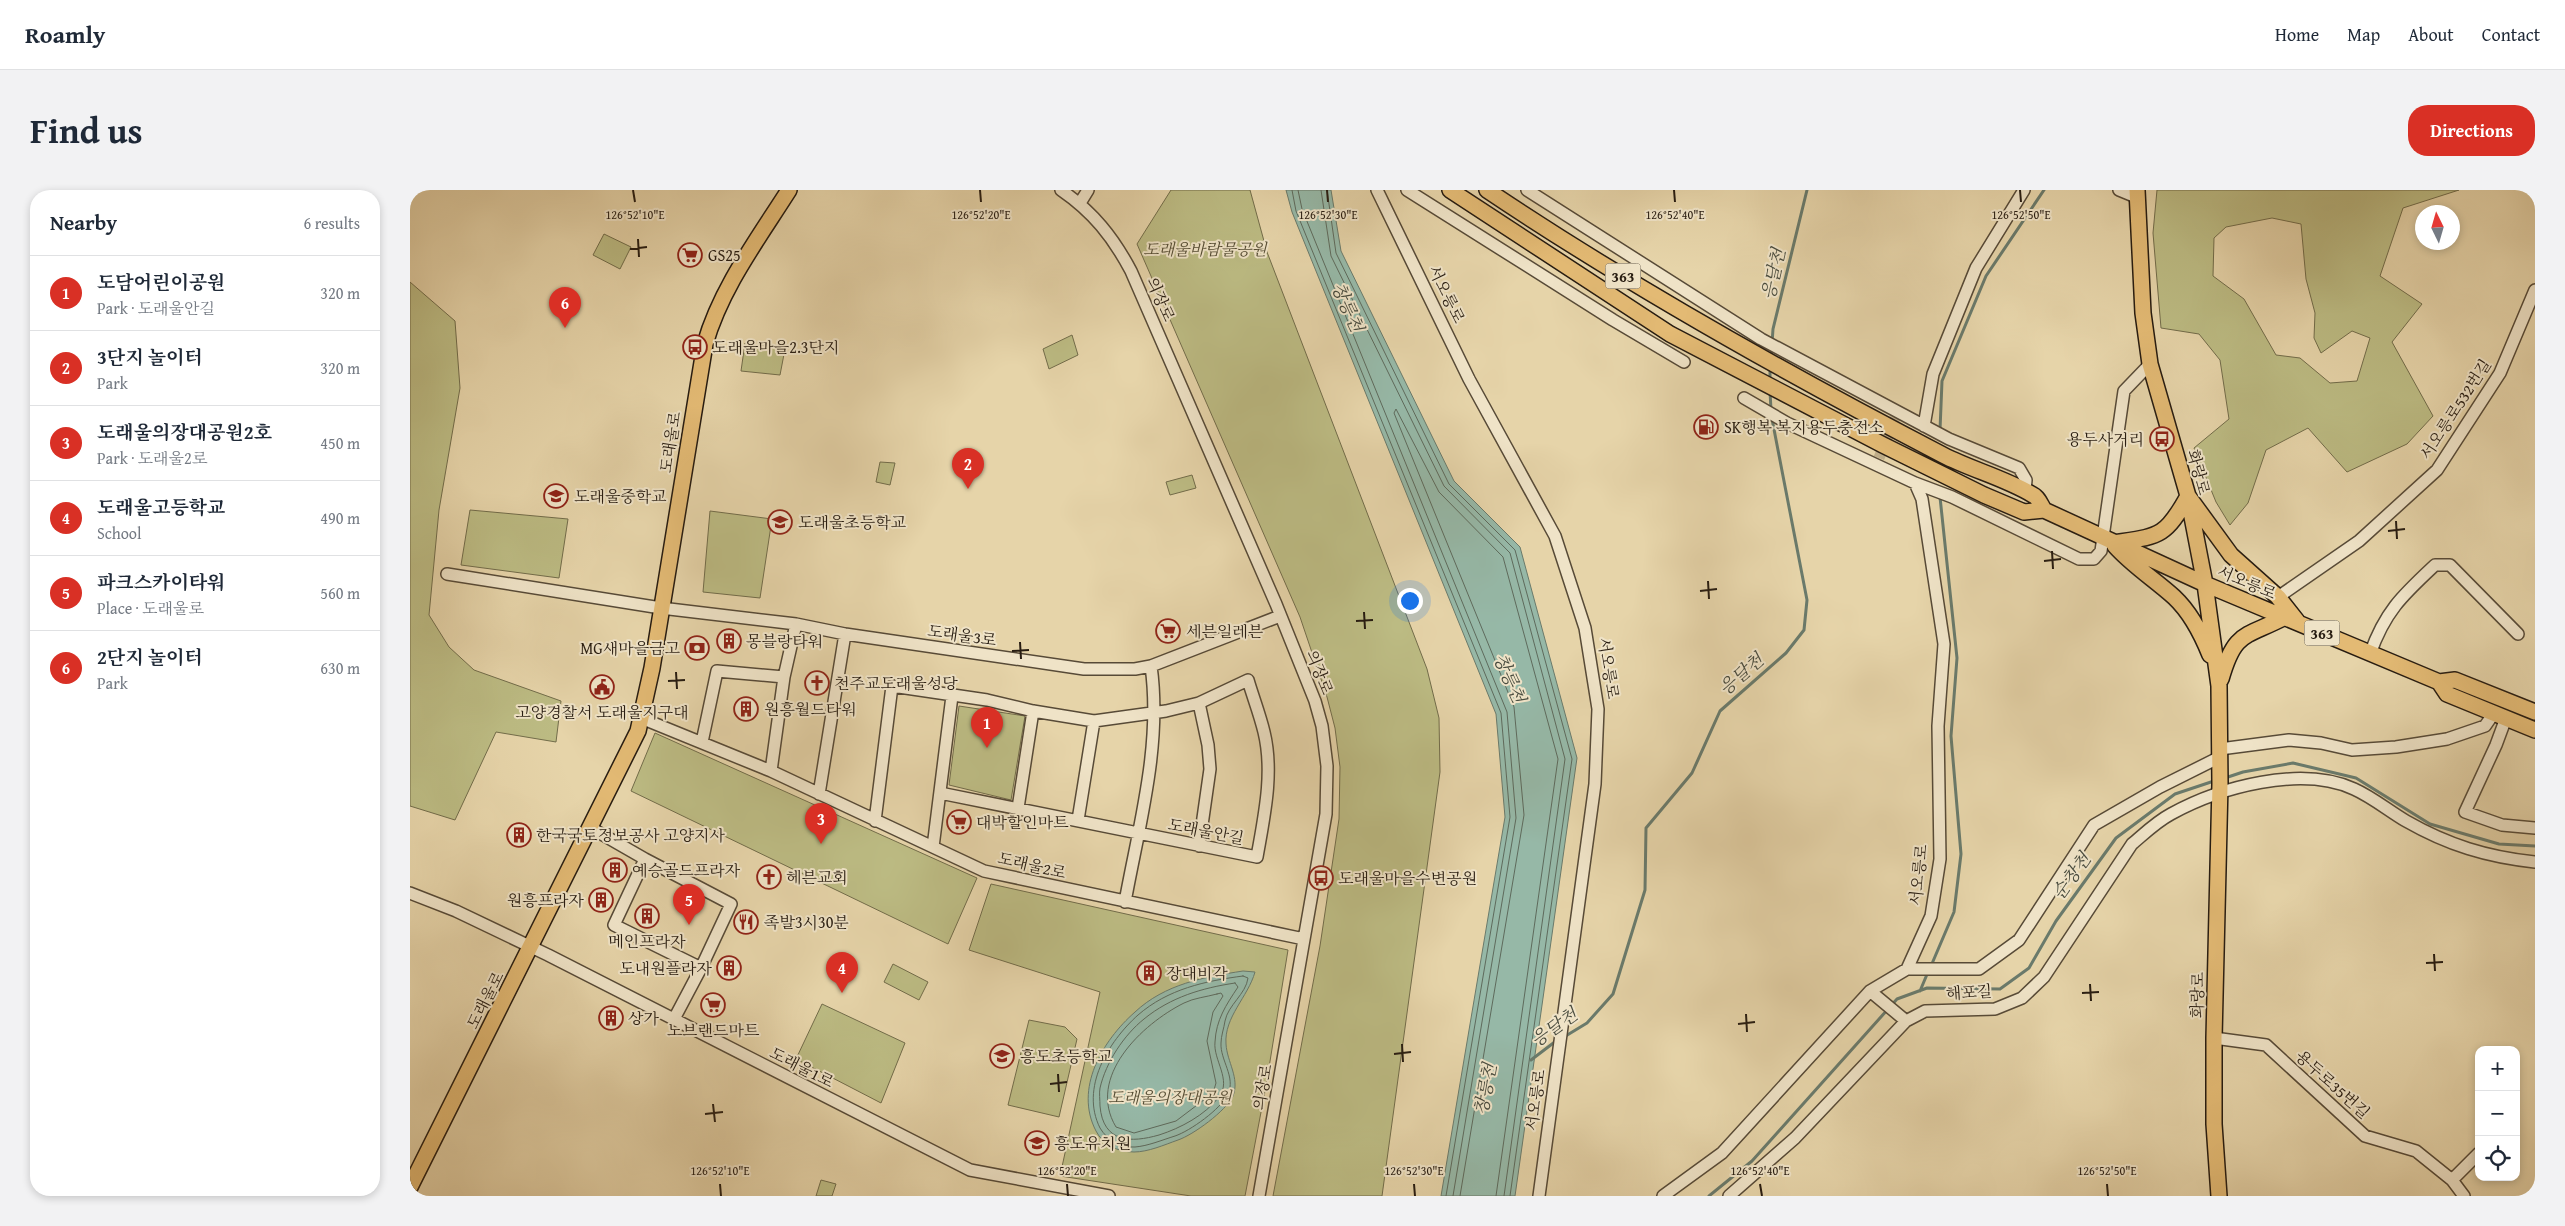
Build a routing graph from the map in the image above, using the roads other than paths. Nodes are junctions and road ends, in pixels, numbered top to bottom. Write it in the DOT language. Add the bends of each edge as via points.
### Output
graph roads {
  1 [pos="789,190"];
  2 [pos="1061,190"];
  3 [pos="1088,190"];
  4 [pos="1377,190"];
  5 [pos="1407,190"];
  6 [pos="1450,190"];
  7 [pos="1487,190"];
  8 [pos="1527,190"];
  9 [pos="2024,190"];
  10 [pos="2119,190"];
  11 [pos="2137,193"];
  12 [pos="1080,203"];
  13 [pos="2535,290"];
  14 [pos="1684,362"];
  15 [pos="2150,364"];
  16 [pos="1744,398"];
  17 [pos="1927,427"];
  18 [pos="1915,483"];
  19 [pos="2025,491"];
  20 [pos="2188,496"];
  21 [pos="2044,510"];
  22 [pos="2108,541"];
  23 [pos="447,574"];
  24 [pos="2205,584"];
  25 [pos="2278,597"];
  26 [pos="661,608"];
  27 [pos="1280,616"];
  28 [pos="2291,620"];
  29 [pos="796,624"];
  30 [pos="845,634"];
  31 [pos="2518,634"];
  32 [pos="2370,654"];
  33 [pos="1151,666"];
  34 [pos="784,678"];
  35 [pos="2439,682"];
  36 [pos="2219,686"];
  37 [pos="952,696"];
  38 [pos="1199,703"];
  39 [pos="1033,711"];
  40 [pos="2535,712"];
  41 [pos="1154,713"];
  42 [pos="2500,715"];
  43 [pos="641,718"];
  44 [pos="1094,721"];
  45 [pos="2535,730"];
  46 [pos="702,742"];
  47 [pos="771,771"];
  48 [pos="2220,771"];
  49 [pos="940,793"];
  50 [pos="818,794"];
  51 [pos="1018,808"];
  52 [pos="1078,820"];
  53 [pos="875,821"];
  54 [pos="591,828"];
  55 [pos="2535,828"];
  56 [pos="1138,835"];
  57 [pos="1199,846"];
  58 [pos="933,847"];
  59 [pos="644,859"];
  60 [pos="2535,862"];
  61 [pos="410,893"];
  62 [pos="1125,902"];
  63 [pos="1304,939"];
  64 [pos="530,948"];
  65 [pos="701,968"];
  66 [pos="1910,968"];
  67 [pos="1874,994"];
  68 [pos="674,1019"];
  69 [pos="1903,1019"];
  70 [pos="2214,1038"];
  71 [pos="2475,1157"];
  72 [pos="2452,1180"];
  73 [pos="410,1187"];
  74 [pos="1109,1196"];
  75 [pos="1259,1196"];
  76 [pos="1539,1196"];
  77 [pos="1663,1196"];
  78 [pos="1729,1196"];
  79 [pos="2219,1196"];
  80 [pos="2464,1196"];
  1 -- 26 [label="main road, 도래울로" via="713,318 697,387"];
  2 -- 12 [label="street, 의장로"];
  3 -- 12 [label="street"];
  4 -- 76 [label="street, 서오릉로" via="1469,379 1555,536 1586,628 1598,709 1595,784"];
  5 -- 14 [label="street"];
  6 -- 21 [label="main road, 서오릉로 / 363" via="1670,334 1948,477 2024,512"];
  7 -- 19 [label="main road, 서오릉로 / 363" via="1761,358 1932,449"];
  8 -- 17 [label="street" via="1766,342 1896,415"];
  9 -- 17 [label="street" via="1976,268 1933,374"];
  10 -- 11 [label="street, 화랑로"];
  11 -- 15 [label="main road, 화랑로" via="2143,313"];
  12 -- 27 [label="street, 의장로" via="1114,241 1131,271"];
  13 -- 25 [label="street, 서오릉로532번길" via="2500,373 2437,470 2359,541"];
  15 -- 20 [label="main road, 화랑로"];
  15 -- 22 [label="street" via="2124,391"];
  16 -- 18 [label="street" via="1787,422 1878,461"];
  17 -- 19 [label="street" via="2018,468 2026,480"];
  18 -- 22 [label="street" via="1952,497 2079,559 2094,559"];
  18 -- 66 [label="street, 서오릉로" via="1922,499 1944,644 1938,726 1940,859 1931,916"];
  19 -- 21 [label="main road, 서오릉로 / 363" via="2035,495"];
  20 -- 22 [label="main road" via="2166,530 2156,536"];
  20 -- 24 [label="main road, 화랑로"];
  20 -- 25 [label="main road" via="2231,555"];
  21 -- 22 [label="main road, 서오릉로 / 363"];
  22 -- 24 [label="main road, 서오릉로 / 363"];
  22 -- 36 [label="main road" via="2183,606 2205,642"];
  23 -- 26 [label="street, 도래울3로"];
  24 -- 28 [label="main road, 서오릉로 / 363"];
  24 -- 36 [label="main road, 화랑로"];
  25 -- 28 [label="main road"];
  26 -- 29 [label="street, 도래울3로"];
  26 -- 43 [label="main road, 도래울로"];
  27 -- 33 [label="street, 도래울3로"];
  27 -- 63 [label="street, 의장로" via="1315,701 1327,766 1326,814"];
  28 -- 32 [label="main road, 서오릉로 / 363"];
  28 -- 36 [label="main road" via="2250,632 2236,642 2226,660"];
  29 -- 30 [label="street, 도래울3로"];
  29 -- 34 [label="street"];
  30 -- 33 [label="street, 도래울3로" via="1084,669"];
  30 -- 50 [label="street"];
  31 -- 32 [label="street" via="2450,565 2435,565 2396,602 2378,630"];
  32 -- 35 [label="main road, 서오릉로 / 363"];
  33 -- 41 [label="street"];
  34 -- 46 [label="street" via="717,671"];
  34 -- 47 [label="street"];
  35 -- 40 [label="main road, 서오릉로 / 363" via="2455,680"];
  35 -- 42 [label="main road, 서오릉로 / 363" via="2447,694"];
  36 -- 48 [label="main road, 화랑로"];
  37 -- 39 [label="street, 도래울안길"];
  37 -- 49 [label="street"];
  37 -- 53 [label="street, 도래울안길" via="892,686"];
  38 -- 41 [label="street, 도래울안길"];
  38 -- 57 [label="street" via="1210,769"];
  38 -- 57 [label="street, 도래울안길" via="1248,680 1264,733 1267,779 1267,802 1258,858"];
  39 -- 44 [label="street, 도래울안길"];
  39 -- 51 [label="street"];
  41 -- 44 [label="street, 도래울안길"];
  41 -- 56 [label="street" via="1148,780"];
  42 -- 45 [label="main road, 서오릉로 / 363"];
  42 -- 48 [label="street" via="2485,726 2447,739 2396,747 2352,750 2288,740"];
  42 -- 55 [label="street" via="2496,745 2465,812 2502,825"];
  43 -- 46 [label="street, 도래울2로"];
  43 -- 54 [label="main road, 도래울로" via="638,731"];
  44 -- 52 [label="street"];
  46 -- 47 [label="street, 도래울2로"];
  47 -- 50 [label="street, 도래울2로"];
  48 -- 60 [label="street" via="2271,780 2309,778 2353,789 2446,842 2501,859"];
  48 -- 66 [label="street" via="2160,787 2094,825 2018,940 1979,968"];
  48 -- 69 [label="street, 해포길" via="2132,844 2044,977 2022,998 1995,1009 1925,1011"];
  48 -- 70 [label="main road, 화랑로"];
  49 -- 51 [label="street, 도래울안길"];
  49 -- 58 [label="street"];
  50 -- 53 [label="street, 도래울2로"];
  51 -- 52 [label="street, 도래울안길"];
  52 -- 56 [label="street, 도래울안길"];
  53 -- 58 [label="street, 도래울2로"];
  54 -- 59 [label="street"];
  54 -- 64 [label="main road, 도래울로"];
  56 -- 57 [label="street, 도래울안길"];
  56 -- 62 [label="street"];
  58 -- 62 [label="street, 도래울2로" via="984,871"];
  59 -- 65 [label="street" via="730,904"];
  59 -- 65 [label="street" via="614,925"];
  61 -- 64 [label="street, 도래울1로" via="456,911"];
  62 -- 63 [label="street, 도래울2로"];
  63 -- 75 [label="street, 의장로"];
  64 -- 68 [label="street, 도래울1로" via="548,954"];
  64 -- 73 [label="main road, 도래울로"];
  65 -- 68 [label="street"];
  66 -- 67 [label="street"];
  67 -- 69 [label="street"];
  67 -- 77 [label="street" via="1722,1153"];
  68 -- 74 [label="street, 도래울1로" via="970,1170"];
  69 -- 78 [label="street, 해포길" via="1795,1138"];
  70 -- 72 [label="street, 용두로35번길" via="2266,1045 2366,1136 2416,1151"];
  70 -- 79 [label="main road, 화랑로" via="2214,1124"];
  71 -- 72 [label="street"];
  72 -- 80 [label="street, 용두로35번길"];
}
